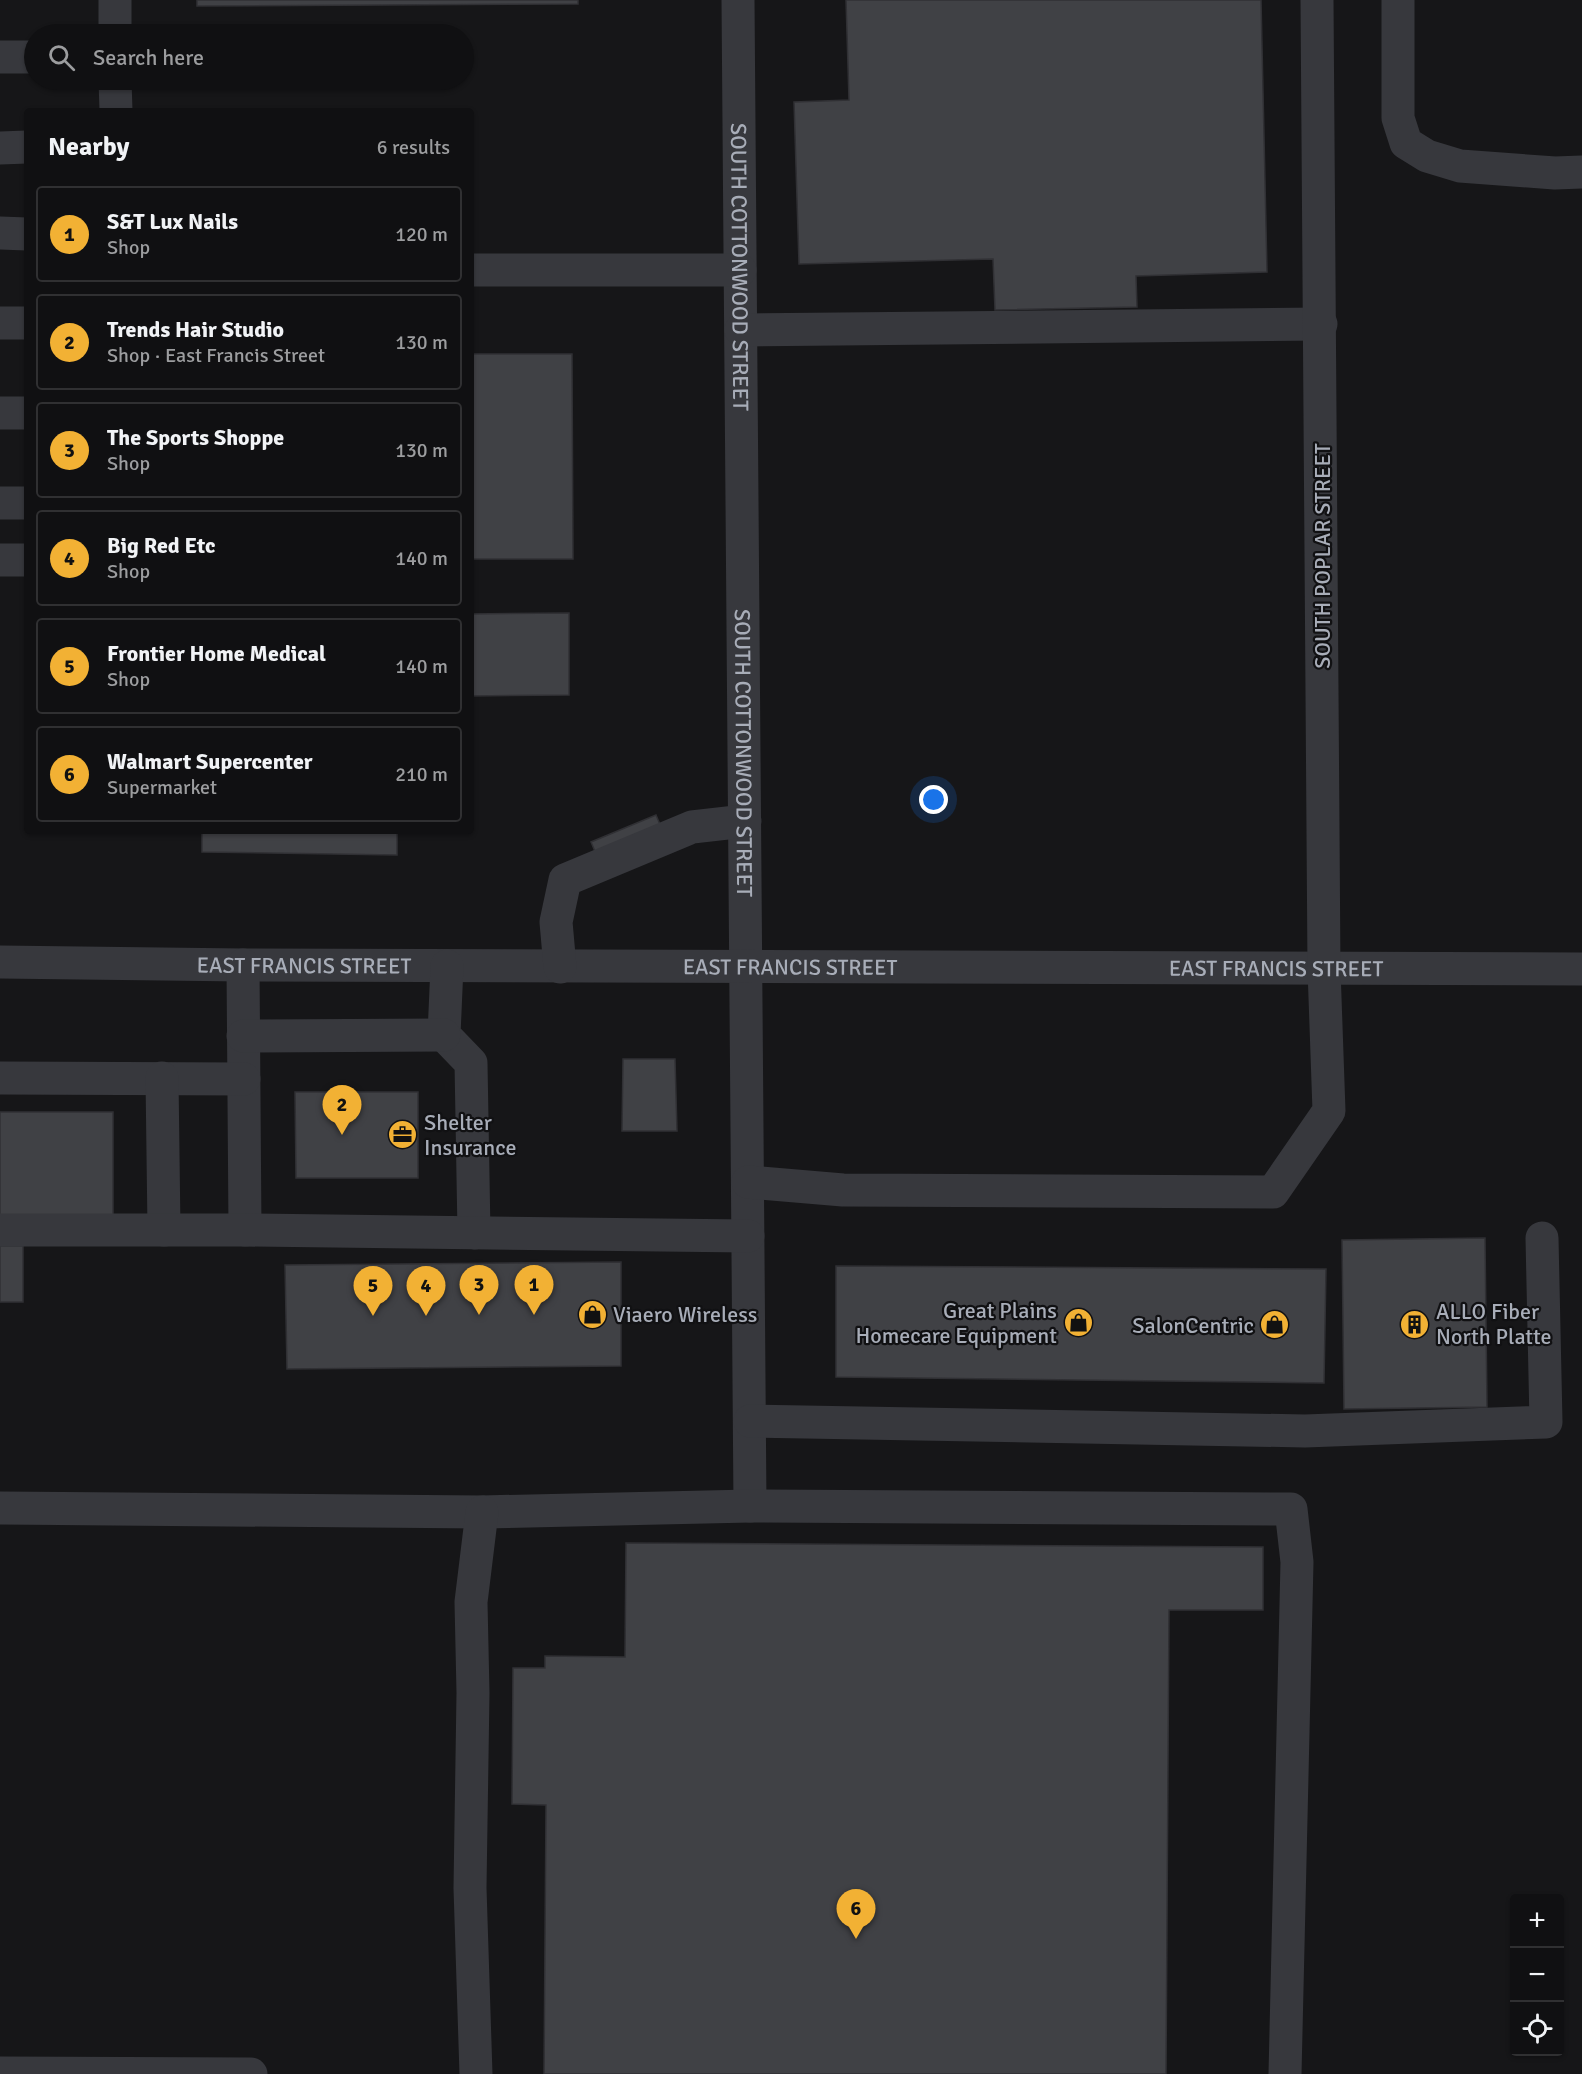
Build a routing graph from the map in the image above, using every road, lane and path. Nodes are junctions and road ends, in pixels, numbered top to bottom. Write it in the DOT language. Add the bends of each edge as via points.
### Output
graph roads {
  1 [pos="115,0"];
  2 [pos="738,0"];
  3 [pos="1317,0"];
  4 [pos="1398,0"];
  5 [pos="115,24"];
  6 [pos="0,57"];
  7 [pos="24,57"];
  8 [pos="116,90"];
  9 [pos="116,108"];
  10 [pos="24,147"];
  11 [pos="0,148"];
  12 [pos="1582,172"];
  13 [pos="0,233"];
  14 [pos="24,234"];
  15 [pos="474,270"];
  16 [pos="740,270"];
  17 [pos="0,323"];
  18 [pos="24,323"];
  19 [pos="1321,324"];
  20 [pos="741,330"];
  21 [pos="0,413"];
  22 [pos="24,413"];
  23 [pos="0,503"];
  24 [pos="24,503"];
  25 [pos="0,560"];
  26 [pos="24,560"];
  27 [pos="745,820"];
  28 [pos="0,962"];
  29 [pos="243,965"];
  30 [pos="447,966"];
  31 [pos="560,967"];
  32 [pos="747,967"];
  33 [pos="1324,969"];
  34 [pos="1582,969"];
  35 [pos="444,1035"];
  36 [pos="243,1036"];
  37 [pos="0,1078"];
  38 [pos="162,1078"];
  39 [pos="244,1079"];
  40 [pos="748,1182"];
  41 [pos="0,1230"];
  42 [pos="164,1230"];
  43 [pos="245,1230"];
  44 [pos="474,1233"];
  45 [pos="748,1236"];
  46 [pos="1542,1238"];
  47 [pos="750,1421"];
  48 [pos="750,1506"];
  49 [pos="0,1508"];
  50 [pos="482,1512"];
  51 [pos="0,2073"];
  52 [pos="251,2074"];
  53 [pos="476,2074"];
  54 [pos="1285,2074"];
  1 -- 5 [label="street"];
  2 -- 16 [label="street, SOUTH COTTONWOOD STREET"];
  3 -- 19 [label="street, SOUTH POPLAR STREET"];
  4 -- 12 [label="street" via="1398,118 1406,143 1428,156 1460,166"];
  6 -- 7 [label="street"];
  8 -- 9 [label="street"];
  10 -- 11 [label="street"];
  13 -- 14 [label="street"];
  15 -- 16 [label="street"];
  16 -- 20 [label="street, SOUTH COTTONWOOD STREET"];
  17 -- 18 [label="street"];
  19 -- 20 [label="street"];
  19 -- 33 [label="street, SOUTH POPLAR STREET"];
  20 -- 27 [label="street, SOUTH COTTONWOOD STREET"];
  21 -- 22 [label="street"];
  23 -- 24 [label="street"];
  25 -- 26 [label="street"];
  27 -- 31 [label="street" via="692,827 565,880 556,922"];
  27 -- 32 [label="street, SOUTH COTTONWOOD STREET"];
  28 -- 29 [label="street, EAST FRANCIS STREET"];
  29 -- 30 [label="street, EAST FRANCIS STREET"];
  29 -- 36 [label="street"];
  30 -- 31 [label="street, EAST FRANCIS STREET"];
  30 -- 35 [label="street"];
  31 -- 32 [label="street, EAST FRANCIS STREET"];
  32 -- 33 [label="street, EAST FRANCIS STREET"];
  32 -- 40 [label="street, SOUTH COTTONWOOD STREET"];
  33 -- 34 [label="street, EAST FRANCIS STREET"];
  33 -- 40 [label="street, SOUTH POPLAR STREET" via="1329,1111 1273,1192 843,1190"];
  35 -- 36 [label="street"];
  35 -- 44 [label="street" via="471,1064"];
  36 -- 39 [label="street"];
  37 -- 38 [label="street"];
  38 -- 39 [label="street"];
  38 -- 42 [label="street"];
  39 -- 43 [label="street"];
  40 -- 45 [label="street, SOUTH COTTONWOOD STREET"];
  41 -- 42 [label="street"];
  42 -- 43 [label="street"];
  43 -- 44 [label="street"];
  44 -- 45 [label="street"];
  45 -- 47 [label="street, SOUTH COTTONWOOD STREET"];
  46 -- 47 [label="street" via="1546,1422 1305,1431"];
  47 -- 48 [label="street, SOUTH COTTONWOOD STREET"];
  48 -- 50 [label="street"];
  48 -- 54 [label="street" via="1291,1509 1297,1562"];
  49 -- 50 [label="street"];
  50 -- 53 [label="street" via="471,1602 470,1888"];
  51 -- 52 [label="street"];
}
